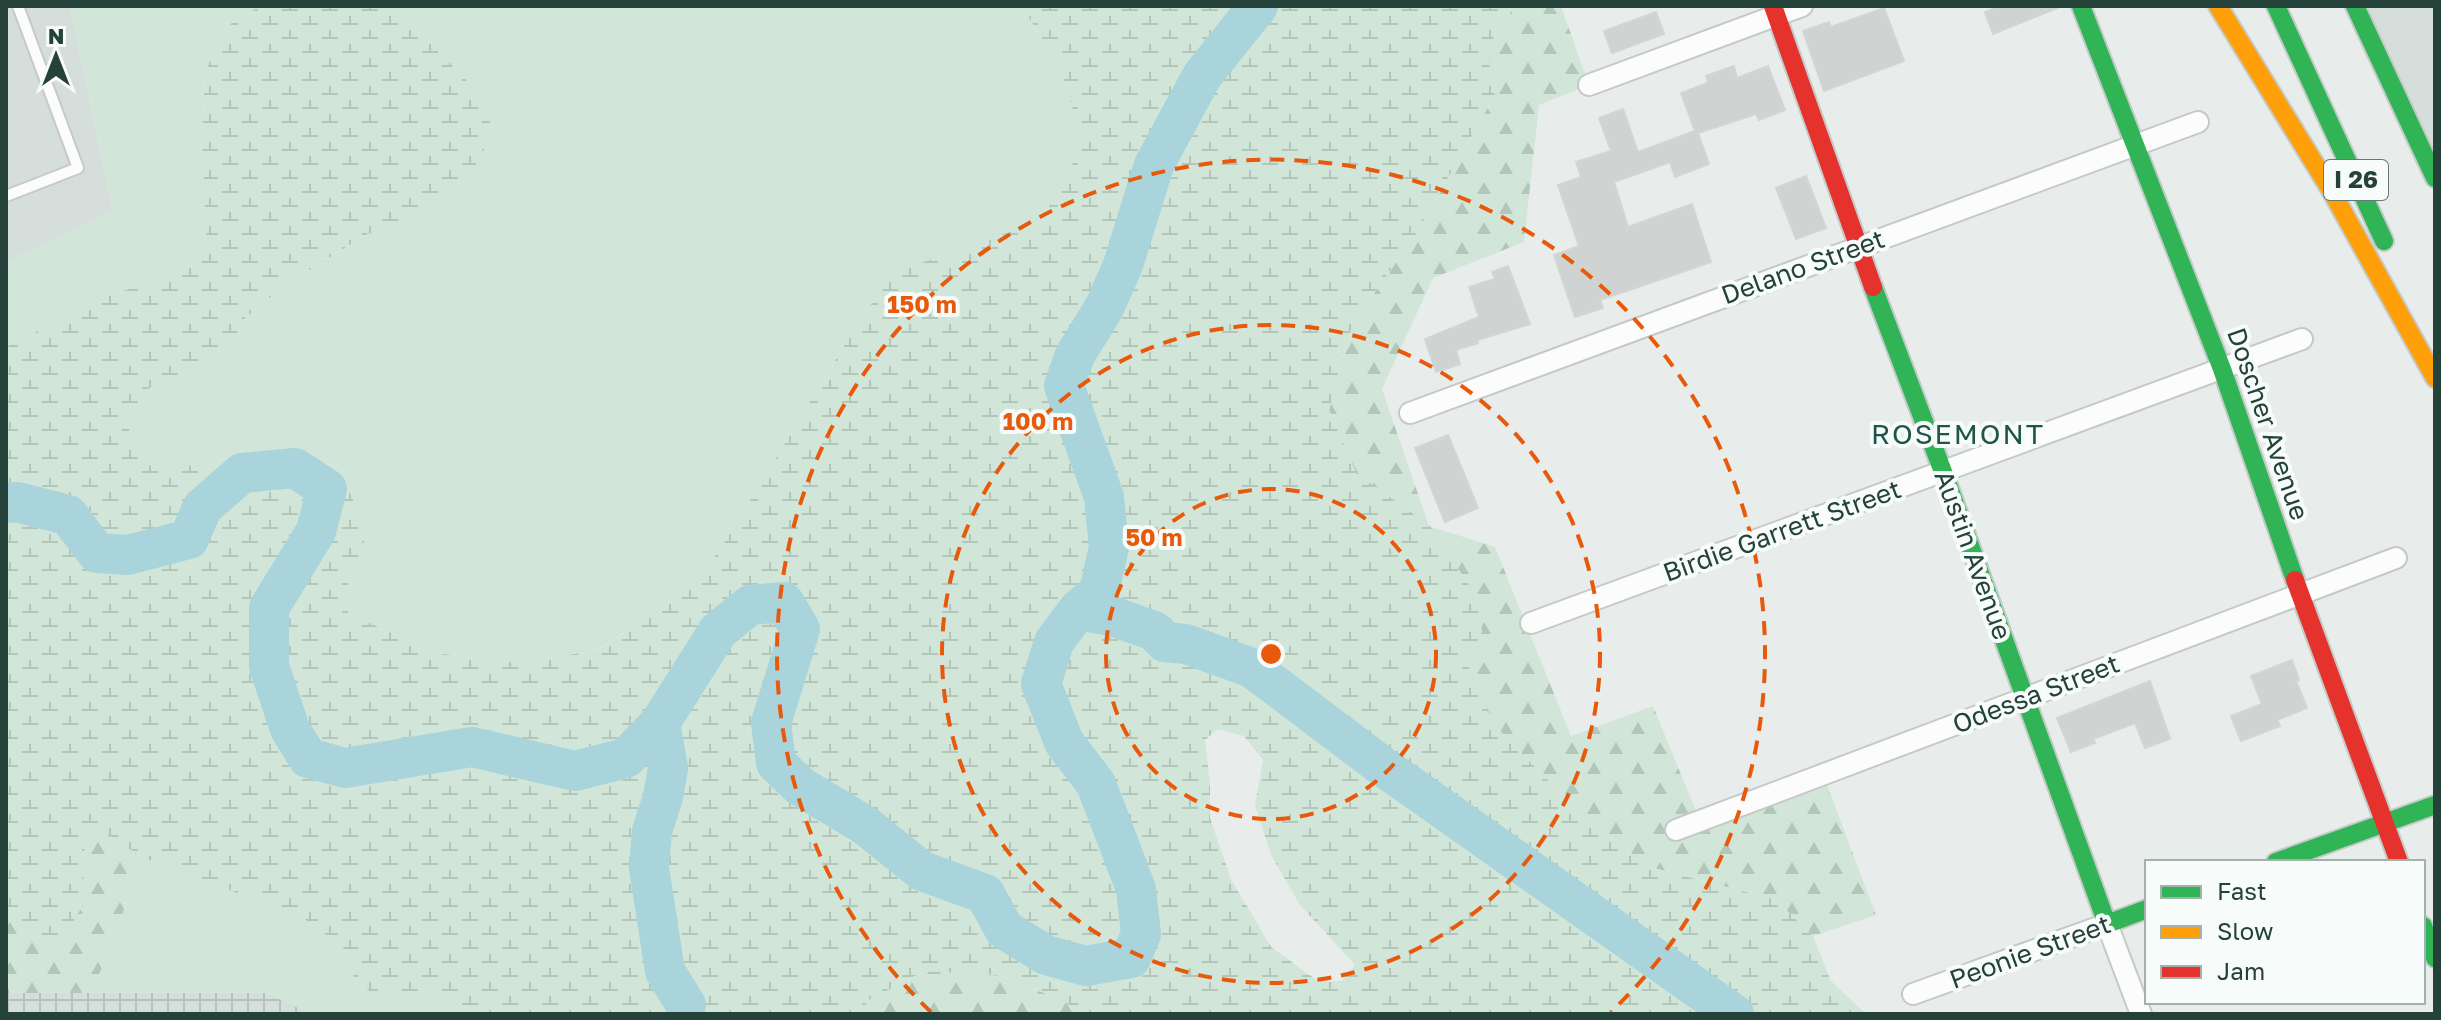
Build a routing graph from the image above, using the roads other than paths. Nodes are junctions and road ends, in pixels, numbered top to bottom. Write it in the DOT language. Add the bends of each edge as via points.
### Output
graph roads {
  1 [pos="18,6"];
  2 [pos="1802,6"];
  3 [pos="2081,6"];
  4 [pos="2218,6"];
  5 [pos="2276,6"];
  6 [pos="2355,6"];
  7 [pos="2366,6"];
  8 [pos="1775,11"];
  9 [pos="2393,83"];
  10 [pos="1589,85"];
  11 [pos="2198,122"];
  12 [pos="2137,145"];
  13 [pos="2435,178"];
  14 [pos="6,196"];
  15 [pos="1858,247"];
  16 [pos="2389,252"];
  17 [pos="2402,281"];
  18 [pos="2302,339"];
  19 [pos="2435,354"];
  20 [pos="2222,369"];
  21 [pos="2435,378"];
  22 [pos="1410,413"];
  23 [pos="1943,472"];
  24 [pos="2396,558"];
  25 [pos="2300,594"];
  26 [pos="1531,623"];
  27 [pos="2026,698"];
  28 [pos="2435,805"];
  29 [pos="2384,823"];
  30 [pos="1676,830"];
  31 [pos="2282,860"];
  32 [pos="2398,860"];
  33 [pos="2145,910"];
  34 [pos="2107,924"];
  35 [pos="2425,931"];
  36 [pos="2435,958"];
  37 [pos="1913,994"];
  38 [pos="2141,1014"];
  1 -- 14 [label="lane" via="78,168"];
  2 -- 8 [label="street"];
  3 -- 12 [label="main road, Doscher Avenue"];
  4 -- 21 [label="main road" via="2332,192"];
  5 -- 16 [label="main road, I 26"];
  6 -- 9 [label="main road, I 26"];
  7 -- 9 [label="main road"];
  8 -- 10 [label="street"];
  8 -- 15 [label="main road, Austin Avenue"];
  9 -- 13 [label="main road, I 26"];
  11 -- 12 [label="street, Delano Street"];
  12 -- 15 [label="street, Delano Street"];
  12 -- 20 [label="main road, Doscher Avenue"];
  15 -- 22 [label="street, Delano Street"];
  15 -- 23 [label="main road, Austin Avenue"];
  17 -- 19 [label="main road"];
  18 -- 20 [label="street, Birdie Garrett Street"];
  20 -- 23 [label="street, Birdie Garrett Street"];
  20 -- 25 [label="main road, Doscher Avenue"];
  23 -- 26 [label="street, Birdie Garrett Street"];
  23 -- 27 [label="main road, Austin Avenue"];
  24 -- 25 [label="street, Odessa Street"];
  25 -- 27 [label="street, Odessa Street"];
  25 -- 29 [label="main road, Doscher Avenue"];
  27 -- 30 [label="street, Odessa Street"];
  27 -- 34 [label="main road, Austin Avenue"];
  28 -- 29 [label="main road"];
  29 -- 31 [label="main road"];
  29 -- 32 [label="main road, Doscher Avenue"];
  33 -- 34 [label="main road, Peonie Street"];
  34 -- 37 [label="street, Peonie Street"];
  34 -- 38 [label="street, Austin Avenue"];
  35 -- 36 [label="main road"];
}
